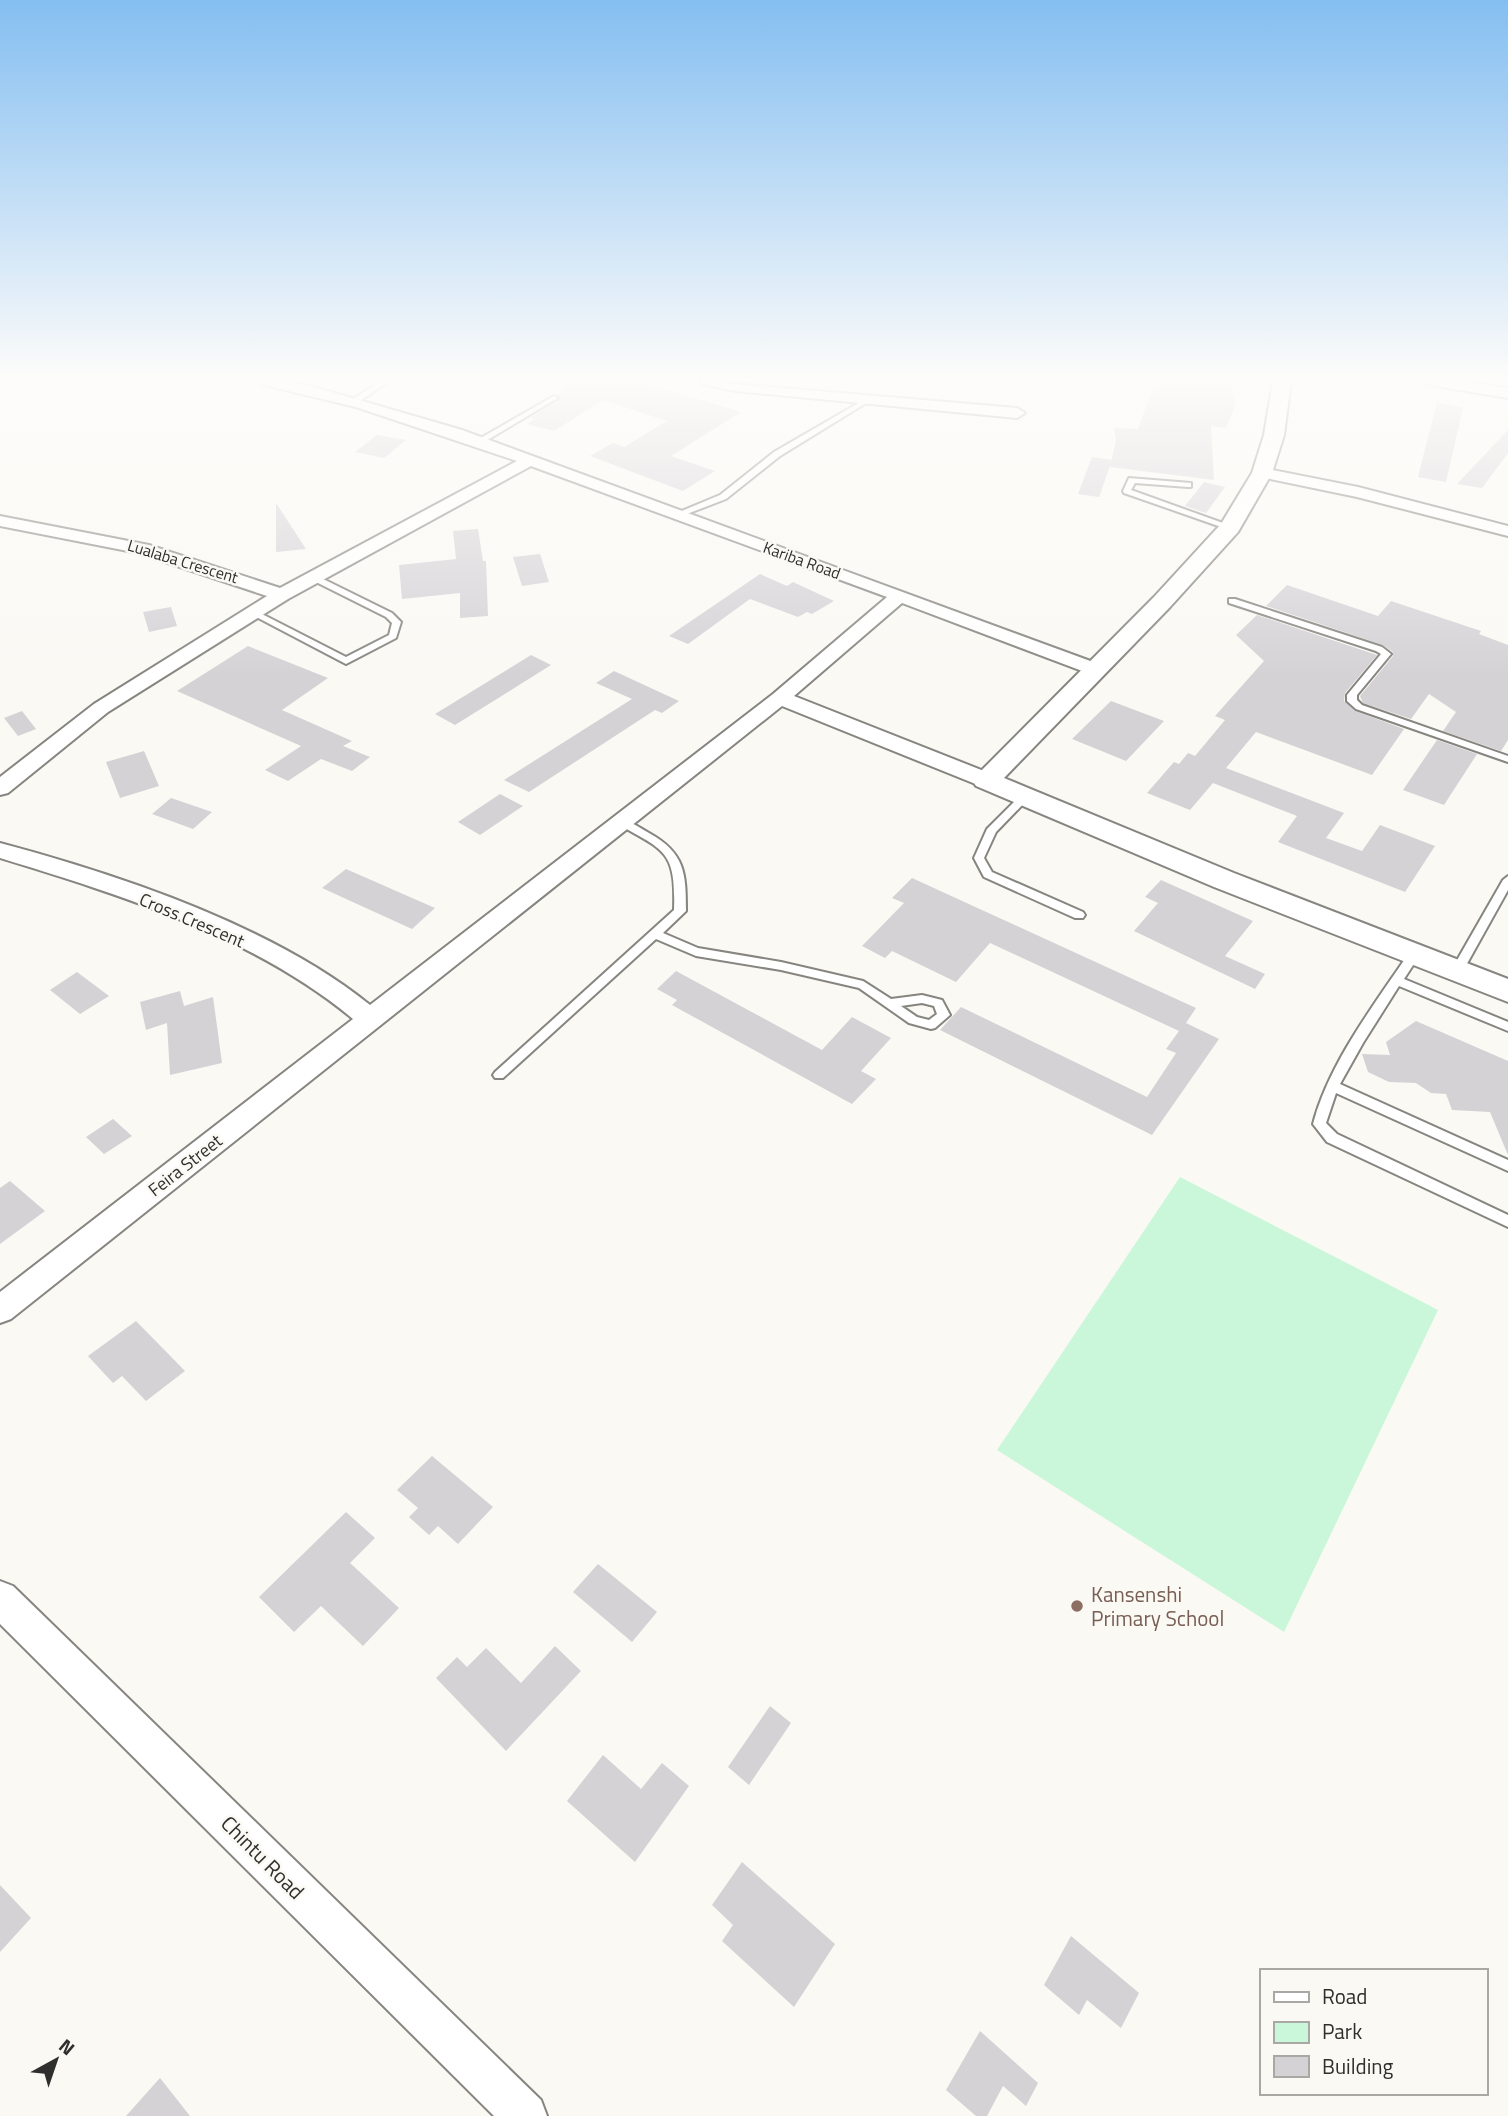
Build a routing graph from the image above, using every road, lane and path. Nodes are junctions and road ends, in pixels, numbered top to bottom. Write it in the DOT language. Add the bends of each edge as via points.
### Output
graph roads {
  1 [pos="495,480"];
  2 [pos="580,480"];
  3 [pos="744,480"];
  4 [pos="1258,480"];
  5 [pos="1295,480"];
  6 [pos="1188,485"];
  7 [pos="676,515"];
  8 [pos="0,522"];
  9 [pos="1230,527"];
  10 [pos="1508,531"];
  11 [pos="315,578"];
  12 [pos="281,595"];
  13 [pos="900,596"];
  14 [pos="1232,601"];
  15 [pos="253,613"];
  16 [pos="1097,670"];
  17 [pos="780,698"];
  18 [pos="1508,759"];
  19 [pos="986,780"];
  20 [pos="0,788"];
  21 [pos="1024,798"];
  22 [pos="620,821"];
  23 [pos="0,850"];
  24 [pos="1508,880"];
  25 [pos="1079,915"];
  26 [pos="656,934"];
  27 [pos="1413,956"];
  28 [pos="1458,969"];
  29 [pos="1397,981"];
  30 [pos="1508,991"];
  31 [pos="892,1003"];
  32 [pos="370,1019"];
  33 [pos="1508,1027"];
  34 [pos="499,1075"];
  35 [pos="1333,1086"];
  36 [pos="1508,1166"];
  37 [pos="1508,1221"];
  38 [pos="0,1310"];
  39 [pos="0,1599"];
  40 [pos="525,2116"];
  1 -- 11 [label="street"];
  2 -- 7 [label="street, Kariba Road"];
  3 -- 7 [label="lane" via="723,496"];
  4 -- 9 [label="street"];
  5 -- 10 [label="street"];
  6 -- 9 [label="lane" via="1132,480 1127,491"];
  7 -- 13 [label="street, Kariba Road"];
  8 -- 12 [label="street, Lualaba Crescent" via="53,528 173,556"];
  9 -- 16 [label="street"];
  11 -- 12 [label="street"];
  11 -- 15 [label="lane" via="389,615 397,622 393,636 346,661"];
  12 -- 15 [label="street"];
  13 -- 16 [label="street, Kariba Road"];
  13 -- 17 [label="street, Feira Street"];
  14 -- 18 [label="lane" via="1379,649 1386,654 1352,695 1359,707"];
  15 -- 20 [label="street" via="101,708"];
  16 -- 19 [label="street"];
  17 -- 19 [label="street"];
  17 -- 22 [label="street, Feira Street"];
  19 -- 21 [label="street"];
  21 -- 25 [label="lane" via="991,831 979,858 988,874"];
  21 -- 27 [label="street"];
  22 -- 26 [label="lane" via="671,851 682,879 680,911"];
  22 -- 32 [label="street, Feira Street"];
  23 -- 32 [label="street, Cross Crescent" via="62,868 190,917 313,975"];
  24 -- 28 [label="lane"];
  26 -- 31 [label="lane" via="696,952 863,985"];
  26 -- 34 [label="lane"];
  27 -- 28 [label="street"];
  27 -- 29 [label="lane"];
  28 -- 30 [label="street"];
  29 -- 33 [label="lane"];
  29 -- 35 [label="lane"];
  32 -- 38 [label="street, Feira Street"];
  35 -- 36 [label="lane"];
  35 -- 37 [label="lane" via="1321,1110 1320,1124 1332,1138"];
  39 -- 40 [label="street, Chintu Road"];
}
